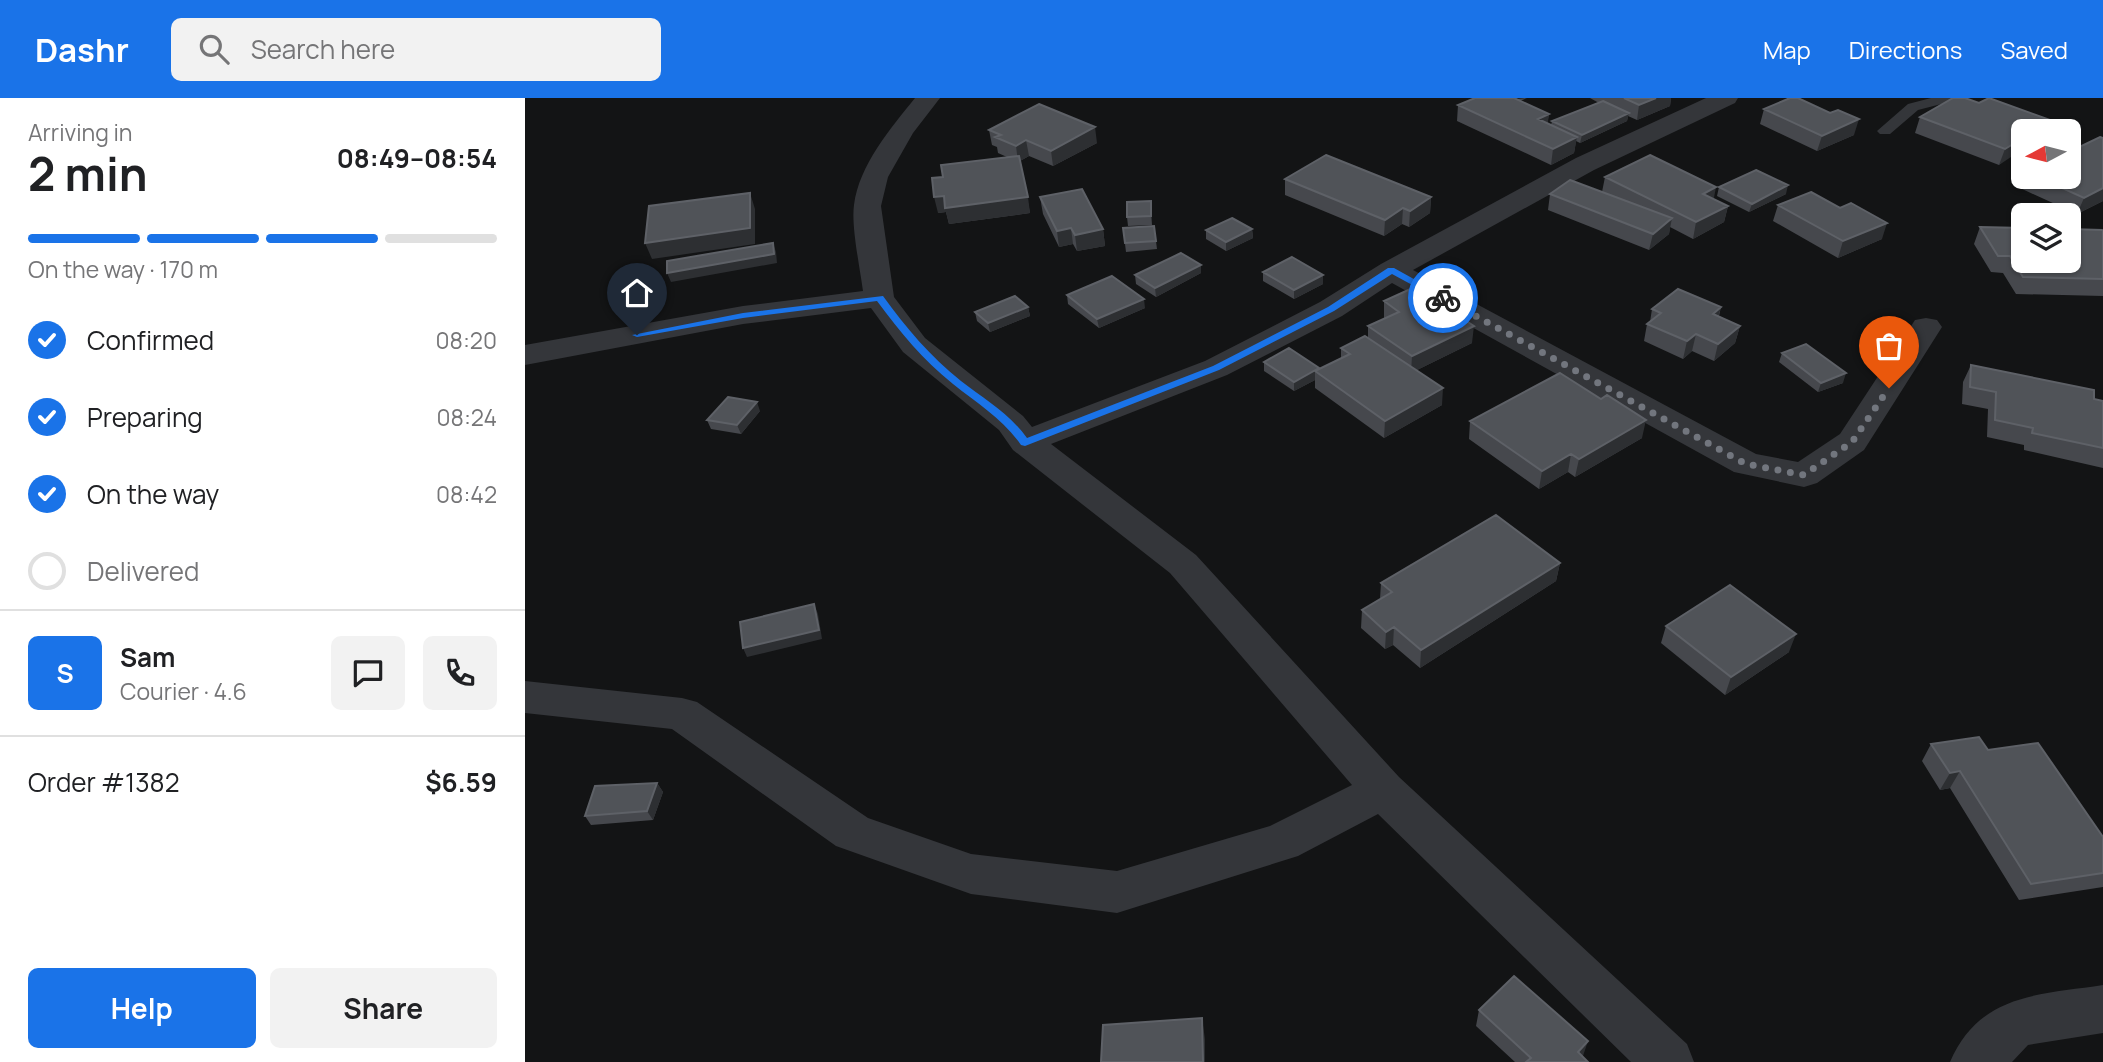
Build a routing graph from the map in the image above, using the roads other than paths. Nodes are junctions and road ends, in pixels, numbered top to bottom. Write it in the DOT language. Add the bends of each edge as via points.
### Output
graph roads {
  1 [pos="928,98"];
  2 [pos="1726,98"];
  3 [pos="1948,98"];
  4 [pos="1885,131"];
  5 [pos="1391,270"];
  6 [pos="879,298"];
  7 [pos="1926,327"];
  8 [pos="525,355"];
  9 [pos="1025,442"];
  10 [pos="525,697"];
  11 [pos="1383,790"];
  12 [pos="2103,1009"];
  13 [pos="1668,1062"];
  14 [pos="1976,1062"];
  1 -- 6 [label="street" via="874,177 869,218"];
  2 -- 5 [label="street" via="1585,164"];
  3 -- 4 [label="lane" via="1913,107"];
  5 -- 7 [label="street" via="1746,464 1804,475 1852,442"];
  5 -- 9 [label="street" via="1331,309 1216,368"];
  6 -- 8 [label="street" via="743,315"];
  6 -- 9 [label="street" via="914,345 1011,423"];
  9 -- 11 [label="street" via="1183,564"];
  10 -- 11 [label="street" via="682,714 852,832 971,874 1117,892 1282,842"];
  11 -- 13 [label="street"];
  12 -- 14 [label="street" via="2015,1023"];
}
